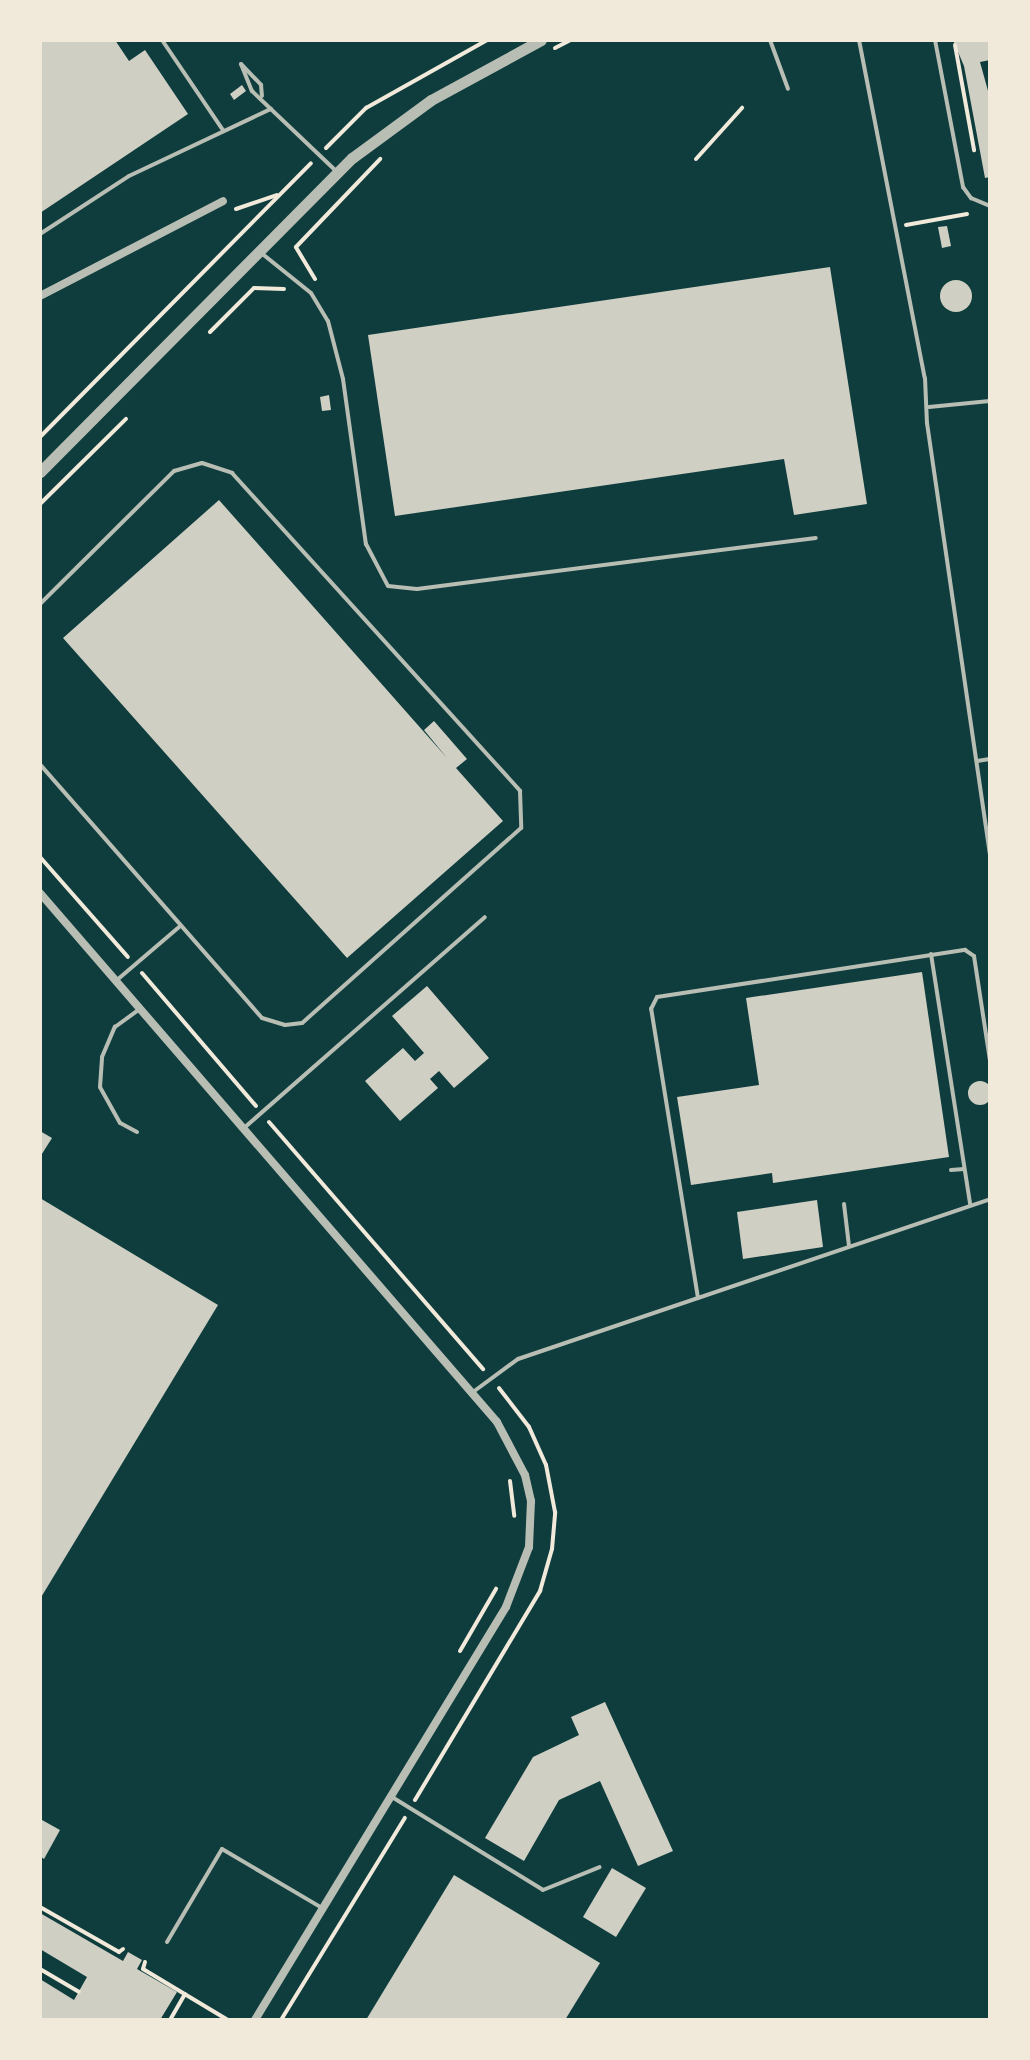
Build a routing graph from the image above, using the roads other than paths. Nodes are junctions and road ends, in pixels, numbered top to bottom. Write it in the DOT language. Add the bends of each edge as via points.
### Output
graph roads {
  1 [pos="162,40"];
  2 [pos="541,40"];
  3 [pos="770,40"];
  4 [pos="859,40"];
  5 [pos="935,40"];
  6 [pos="788,89"];
  7 [pos="262,96"];
  8 [pos="271,109"];
  9 [pos="223,130"];
  10 [pos="337,171"];
  11 [pos="223,201"];
  12 [pos="990,206"];
  13 [pos="40,234"];
  14 [pos="258,251"];
  15 [pos="40,296"];
  16 [pos="990,401"];
  17 [pos="928,407"];
  18 [pos="40,472"];
  19 [pos="816,538"];
  20 [pos="40,604"];
  21 [pos="990,759"];
  22 [pos="977,761"];
  23 [pos="40,764"];
  24 [pos="990,853"];
  25 [pos="40,893"];
  26 [pos="485,917"];
  27 [pos="179,927"];
  28 [pos="931,954"];
  29 [pos="117,980"];
  30 [pos="140,1008"];
  31 [pos="990,1060"];
  32 [pos="244,1128"];
  33 [pos="137,1132"];
  34 [pos="964,1169"];
  35 [pos="951,1170"];
  36 [pos="990,1199"];
  37 [pos="844,1204"];
  38 [pos="970,1204"];
  39 [pos="849,1246"];
  40 [pos="698,1298"];
  41 [pos="473,1392"];
  42 [pos="392,1797"];
  43 [pos="600,1867"];
  44 [pos="322,1908"];
  45 [pos="167,1942"];
  46 [pos="255,2020"];
  1 -- 9 [label="lane"];
  2 -- 10 [label="street" via="431,100"];
  3 -- 6 [label="lane"];
  4 -- 17 [label="lane"];
  5 -- 12 [label="lane" via="963,187 971,198"];
  7 -- 7 [label="lane" via="261,85 241,64 251,89"];
  7 -- 8 [label="lane"];
  8 -- 9 [label="lane"];
  8 -- 10 [label="lane"];
  9 -- 13 [label="lane" via="196,148 129,176"];
  10 -- 14 [label="street"];
  11 -- 15 [label="street"];
  14 -- 18 [label="street"];
  14 -- 19 [label="lane" via="311,293 328,321 343,379 366,544 388,586 417,589"];
  16 -- 17 [label="lane"];
  17 -- 22 [label="lane"];
  20 -- 27 [label="lane" via="174,471 202,463 232,473 520,791 521,828 302,1023 262,1018"];
  21 -- 22 [label="lane"];
  22 -- 24 [label="lane"];
  23 -- 27 [label="lane"];
  25 -- 29 [label="street"];
  26 -- 32 [label="lane"];
  27 -- 29 [label="lane"];
  28 -- 31 [label="lane" via="965,950 974,956"];
  28 -- 34 [label="lane"];
  28 -- 40 [label="lane" via="672,992 653,1003"];
  29 -- 30 [label="street"];
  30 -- 32 [label="street"];
  30 -- 33 [label="lane" via="115,1027 102,1057 100,1087 120,1123"];
  32 -- 41 [label="street"];
  34 -- 35 [label="lane"];
  34 -- 38 [label="lane"];
  36 -- 38 [label="lane"];
  37 -- 39 [label="lane"];
  38 -- 39 [label="lane"];
  39 -- 40 [label="lane"];
  40 -- 41 [label="lane" via="518,1359"];
  41 -- 42 [label="street" via="497,1422 525,1475 531,1501 529,1547 506,1607"];
  42 -- 43 [label="lane" via="543,1890"];
  42 -- 44 [label="street"];
  44 -- 45 [label="lane" via="222,1849"];
  44 -- 46 [label="street"];
}
